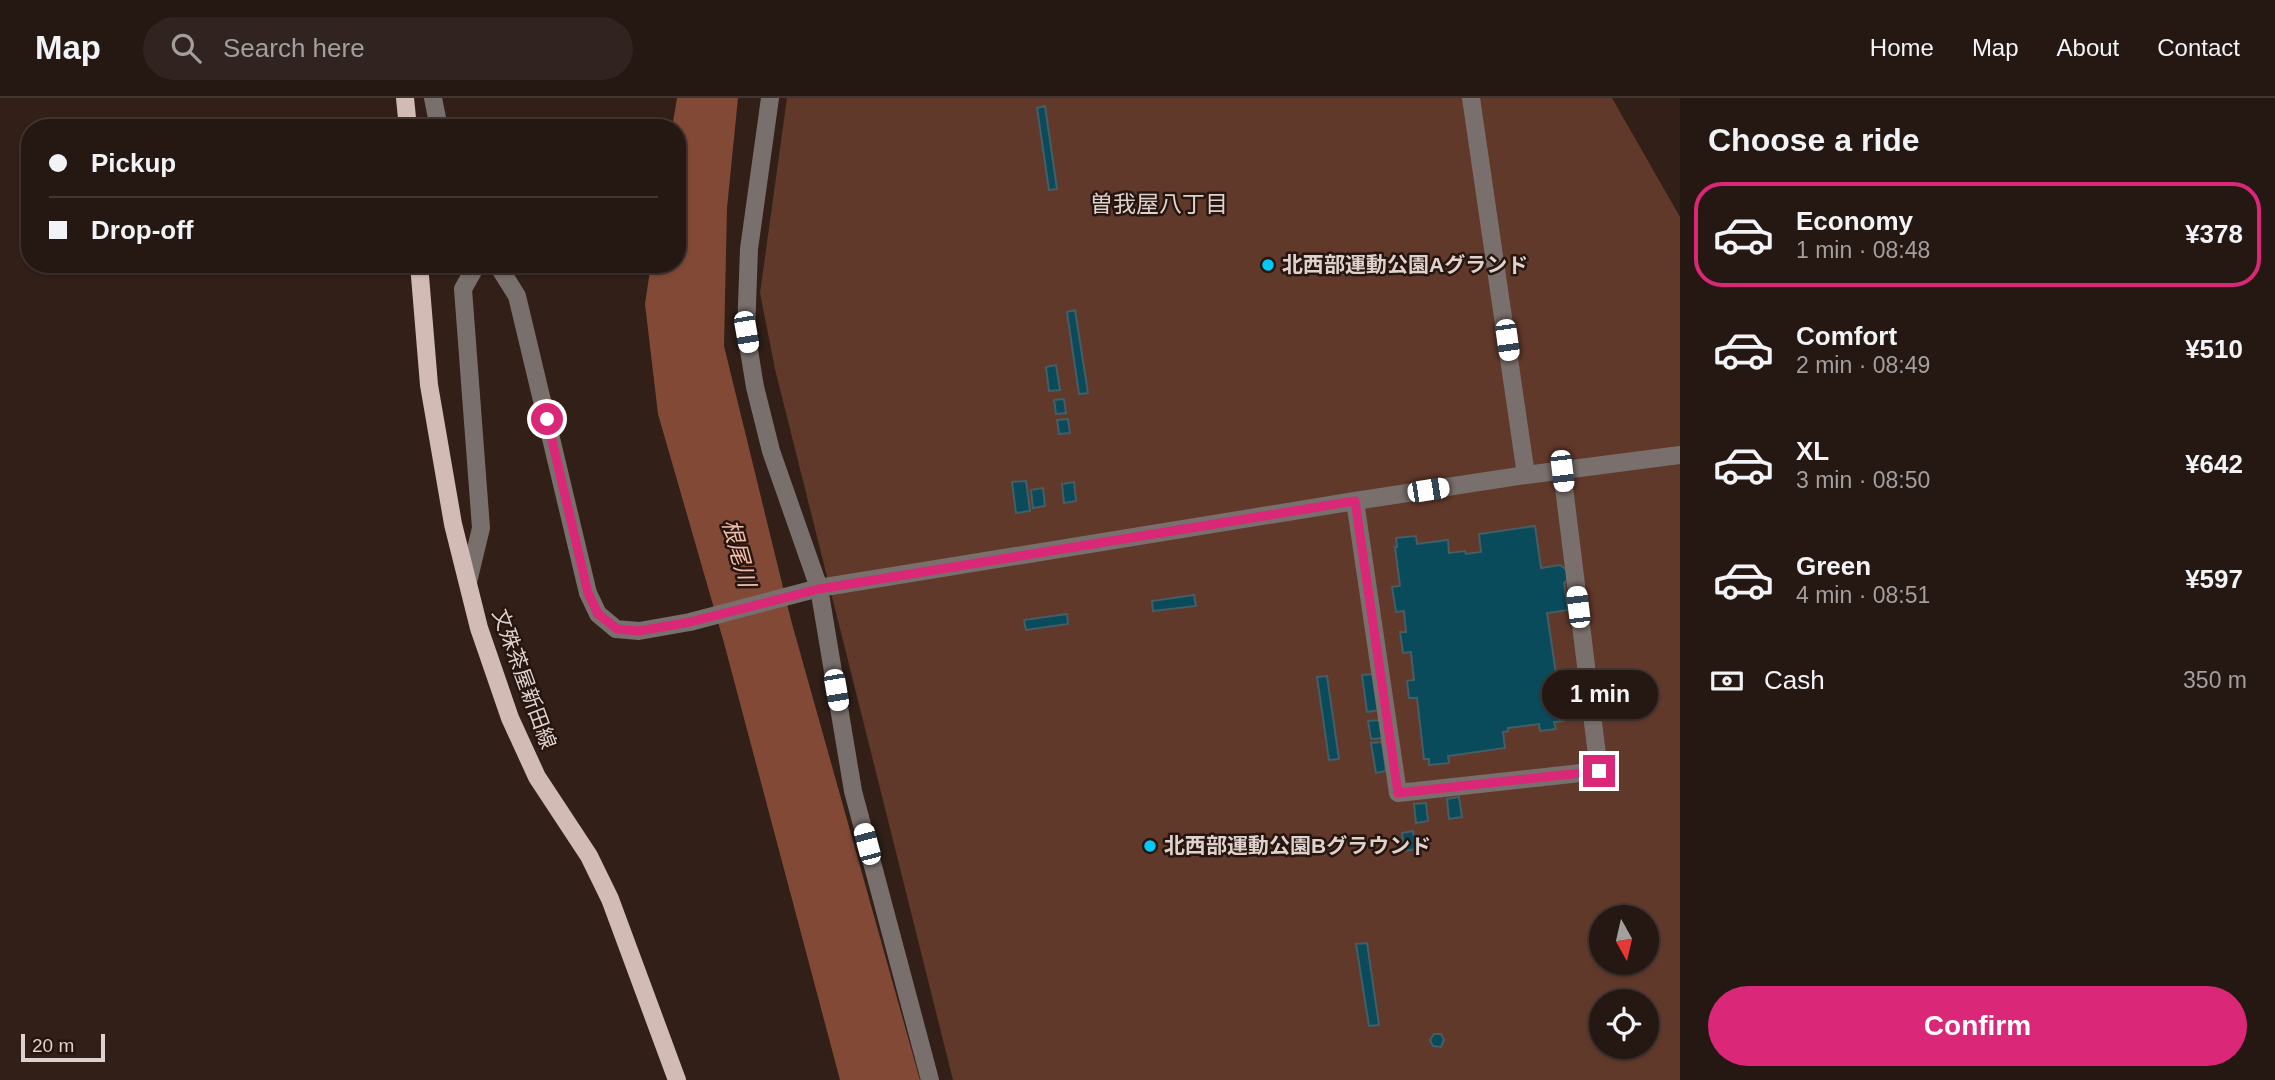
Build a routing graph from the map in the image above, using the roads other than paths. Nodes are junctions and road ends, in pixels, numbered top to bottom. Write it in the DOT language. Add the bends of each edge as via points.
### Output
graph roads {
  1 [pos="405,98"];
  2 [pos="433,98"];
  3 [pos="770,98"];
  4 [pos="1471,98"];
  5 [pos="407,119"];
  6 [pos="437,119"];
  7 [pos="420,273"];
  8 [pos="472,273"];
  9 [pos="503,273"];
  10 [pos="1680,455"];
  11 [pos="1562,471"];
  12 [pos="1526,475"];
  13 [pos="1355,501"];
  14 [pos="468,582"];
  15 [pos="819,589"];
  16 [pos="677,1080"];
  17 [pos="930,1080"];
  1 -- 5 [label="main road"];
  2 -- 6 [label="street"];
  3 -- 15 [label="street" via="749,249 746,332 771,451"];
  4 -- 12 [label="street"];
  7 -- 14 [label="main road, 文殊茶屋新田線" via="429,385"];
  8 -- 14 [label="street" via="463,289 481,528"];
  9 -- 15 [label="street" via="517,296 588,593 598,614 617,629 639,631"];
  10 -- 11 [label="street"];
  11 -- 12 [label="street"];
  11 -- 13 [label="street" via="1599,771 1398,793"];
  12 -- 13 [label="street"];
  13 -- 15 [label="street"];
  14 -- 16 [label="main road, 文殊茶屋新田線" via="510,718 537,777 589,856 610,899"];
  15 -- 17 [label="street" via="853,791"];
}
